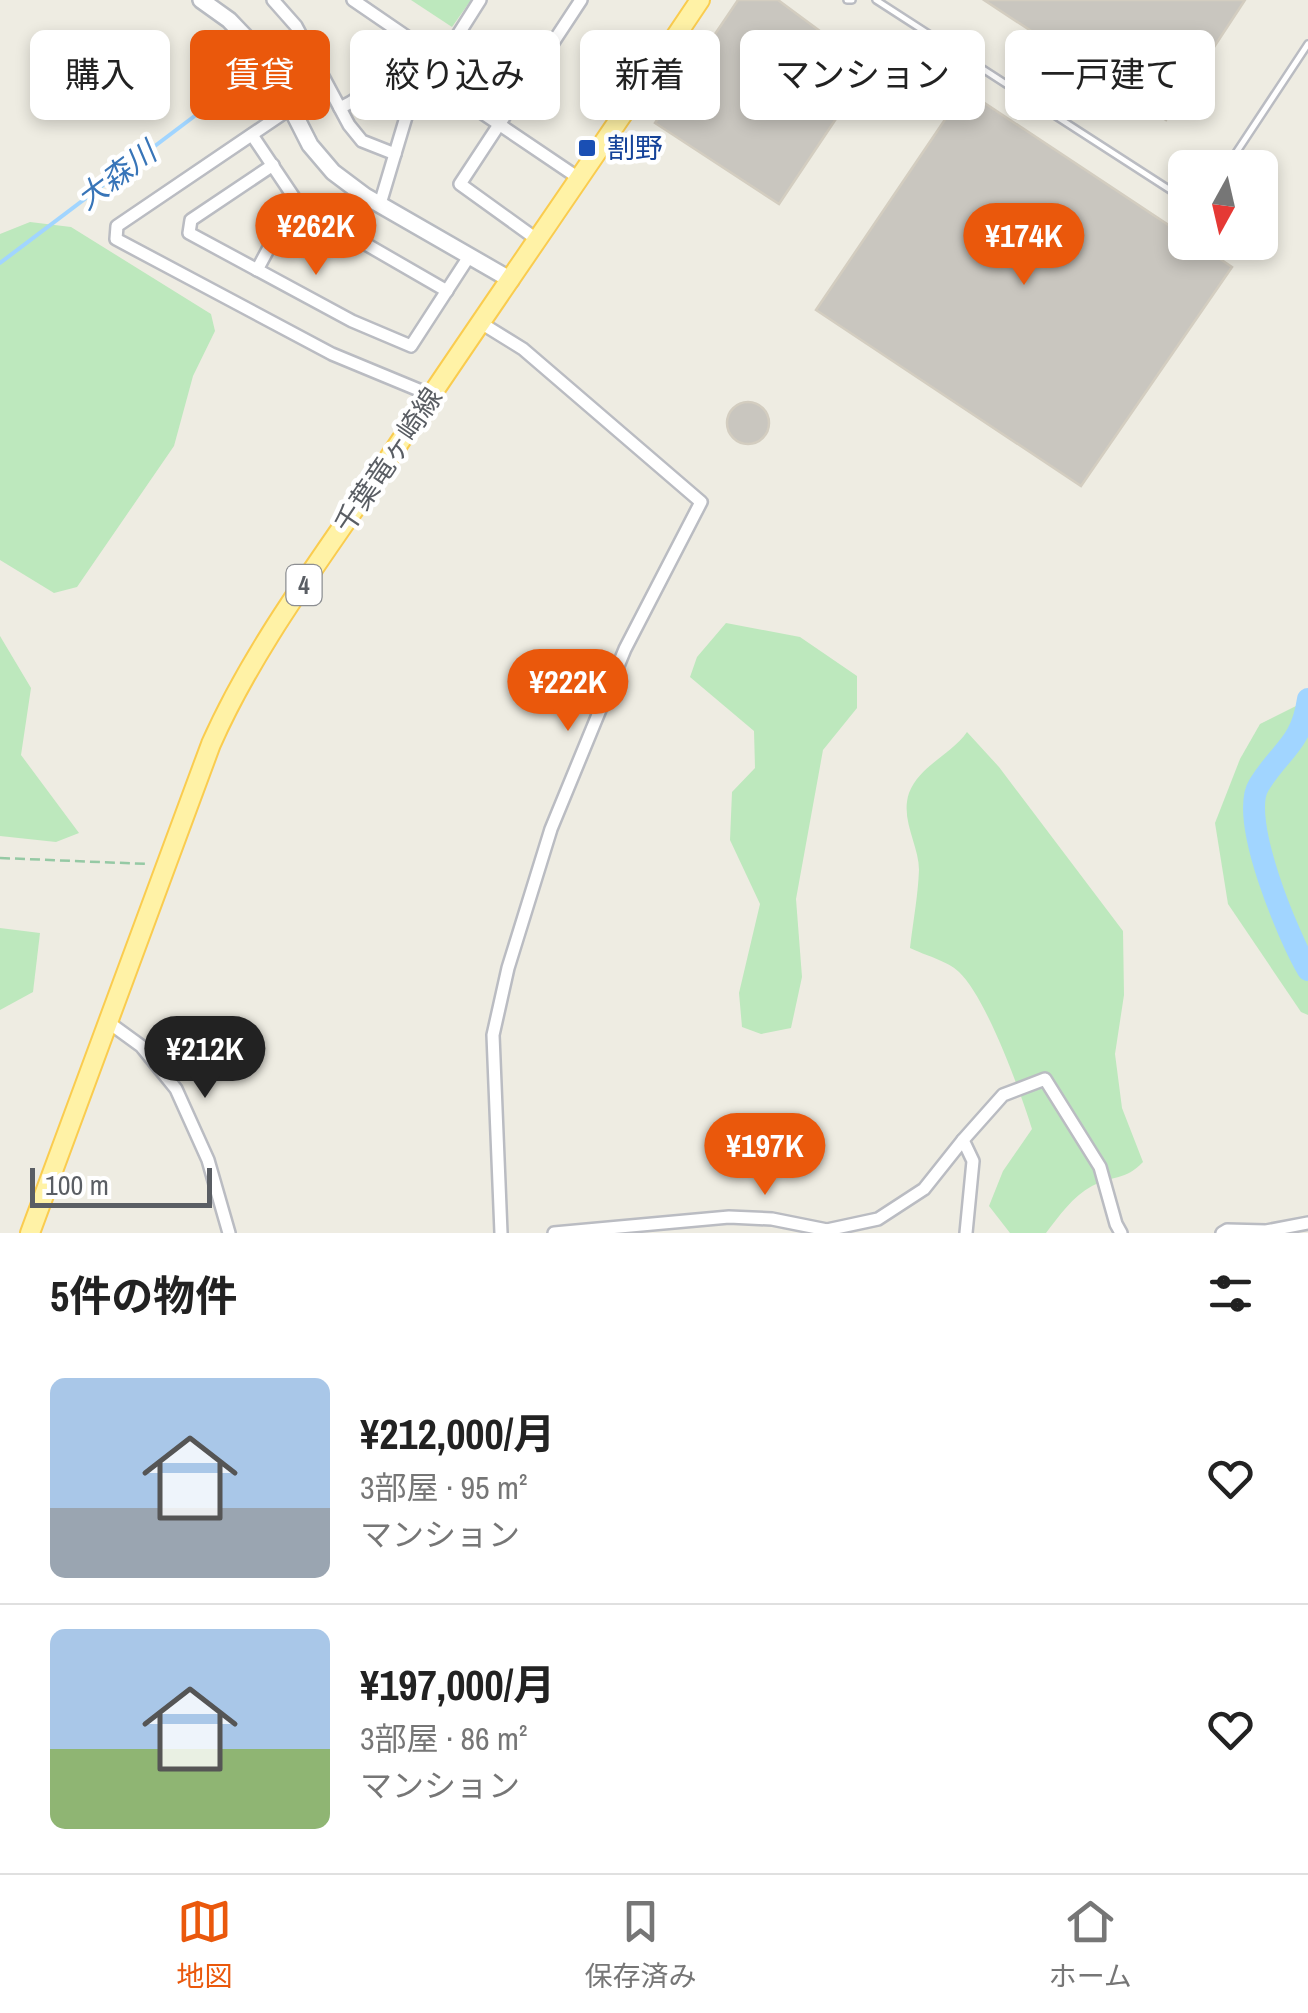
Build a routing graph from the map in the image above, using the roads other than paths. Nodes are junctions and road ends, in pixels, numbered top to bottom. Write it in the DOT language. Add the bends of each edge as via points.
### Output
graph roads {
  1 [pos="202,0"];
  2 [pos="273,0"];
  3 [pos="353,0"];
  4 [pos="480,0"];
  5 [pos="580,0"];
  6 [pos="700,0"];
  7 [pos="876,0"];
  8 [pos="239,30"];
  9 [pos="460,30"];
  10 [pos="1308,44"];
  11 [pos="340,108"];
  12 [pos="274,120"];
  13 [pos="297,120"];
  14 [pos="405,120"];
  15 [pos="493,120"];
  16 [pos="499,124"];
  17 [pos="252,135"];
  18 [pos="1238,150"];
  19 [pos="395,154"];
  20 [pos="272,166"];
  21 [pos="580,179"];
  22 [pos="1168,189"];
  23 [pos="295,200"];
  24 [pos="380,204"];
  25 [pos="539,241"];
  26 [pos="470,255"];
  27 [pos="258,270"];
  28 [pos="511,280"];
  29 [pos="447,291"];
  30 [pos="481,323"];
  31 [pos="431,394"];
  32 [pos="108,1022"];
  33 [pos="963,1140"];
  34 [pos="1308,1222"];
  35 [pos="30,1233"];
  36 [pos="229,1233"];
  37 [pos="501,1233"];
  38 [pos="554,1233"];
  39 [pos="966,1233"];
  40 [pos="1122,1233"];
  41 [pos="1222,1233"];
  1 -- 8 [label="street"];
  2 -- 11 [label="street" via="296,26"];
  3 -- 11 [label="street" via="410,39 379,84"];
  4 -- 9 [label="street"];
  5 -- 16 [label="street"];
  6 -- 21 [label="main road, 千葉竜ヶ崎線 / 4"];
  7 -- 22 [label="lane"];
  10 -- 18 [label="lane"];
  11 -- 19 [label="street" via="362,141"];
  12 -- 17 [label="street"];
  13 -- 24 [label="street" via="333,172"];
  14 -- 19 [label="street"];
  15 -- 16 [label="street"];
  16 -- 21 [label="street"];
  16 -- 25 [label="street" via="460,184"];
  17 -- 20 [label="street"];
  17 -- 31 [label="street" via="117,226 116,239 332,354"];
  19 -- 24 [label="street"];
  20 -- 23 [label="street"];
  20 -- 27 [label="street" via="191,220 189,233"];
  21 -- 25 [label="main road, 千葉竜ヶ崎線 / 4"];
  23 -- 27 [label="street"];
  23 -- 29 [label="street"];
  24 -- 26 [label="street"];
  25 -- 28 [label="main road, 千葉竜ヶ崎線 / 4"];
  26 -- 28 [label="street"];
  26 -- 29 [label="street"];
  27 -- 29 [label="street" via="411,346"];
  28 -- 30 [label="main road, 千葉竜ヶ崎線 / 4"];
  30 -- 31 [label="main road, 千葉竜ヶ崎線 / 4"];
  30 -- 37 [label="street" via="523,349 700,502 618,668 551,829 508,968 494,1035"];
  31 -- 32 [label="main road, 千葉竜ヶ崎線 / 4" via="240,682"];
  32 -- 35 [label="main road, 千葉竜ヶ崎線 / 4"];
  32 -- 36 [label="street" via="140,1046 176,1089 208,1160"];
  33 -- 38 [label="street" via="924,1188 878,1219 826,1230 729,1217"];
  33 -- 39 [label="street" via="973,1161"];
  33 -- 40 [label="street" via="1003,1095 1045,1079 1100,1167"];
  34 -- 41 [label="street"];
}
